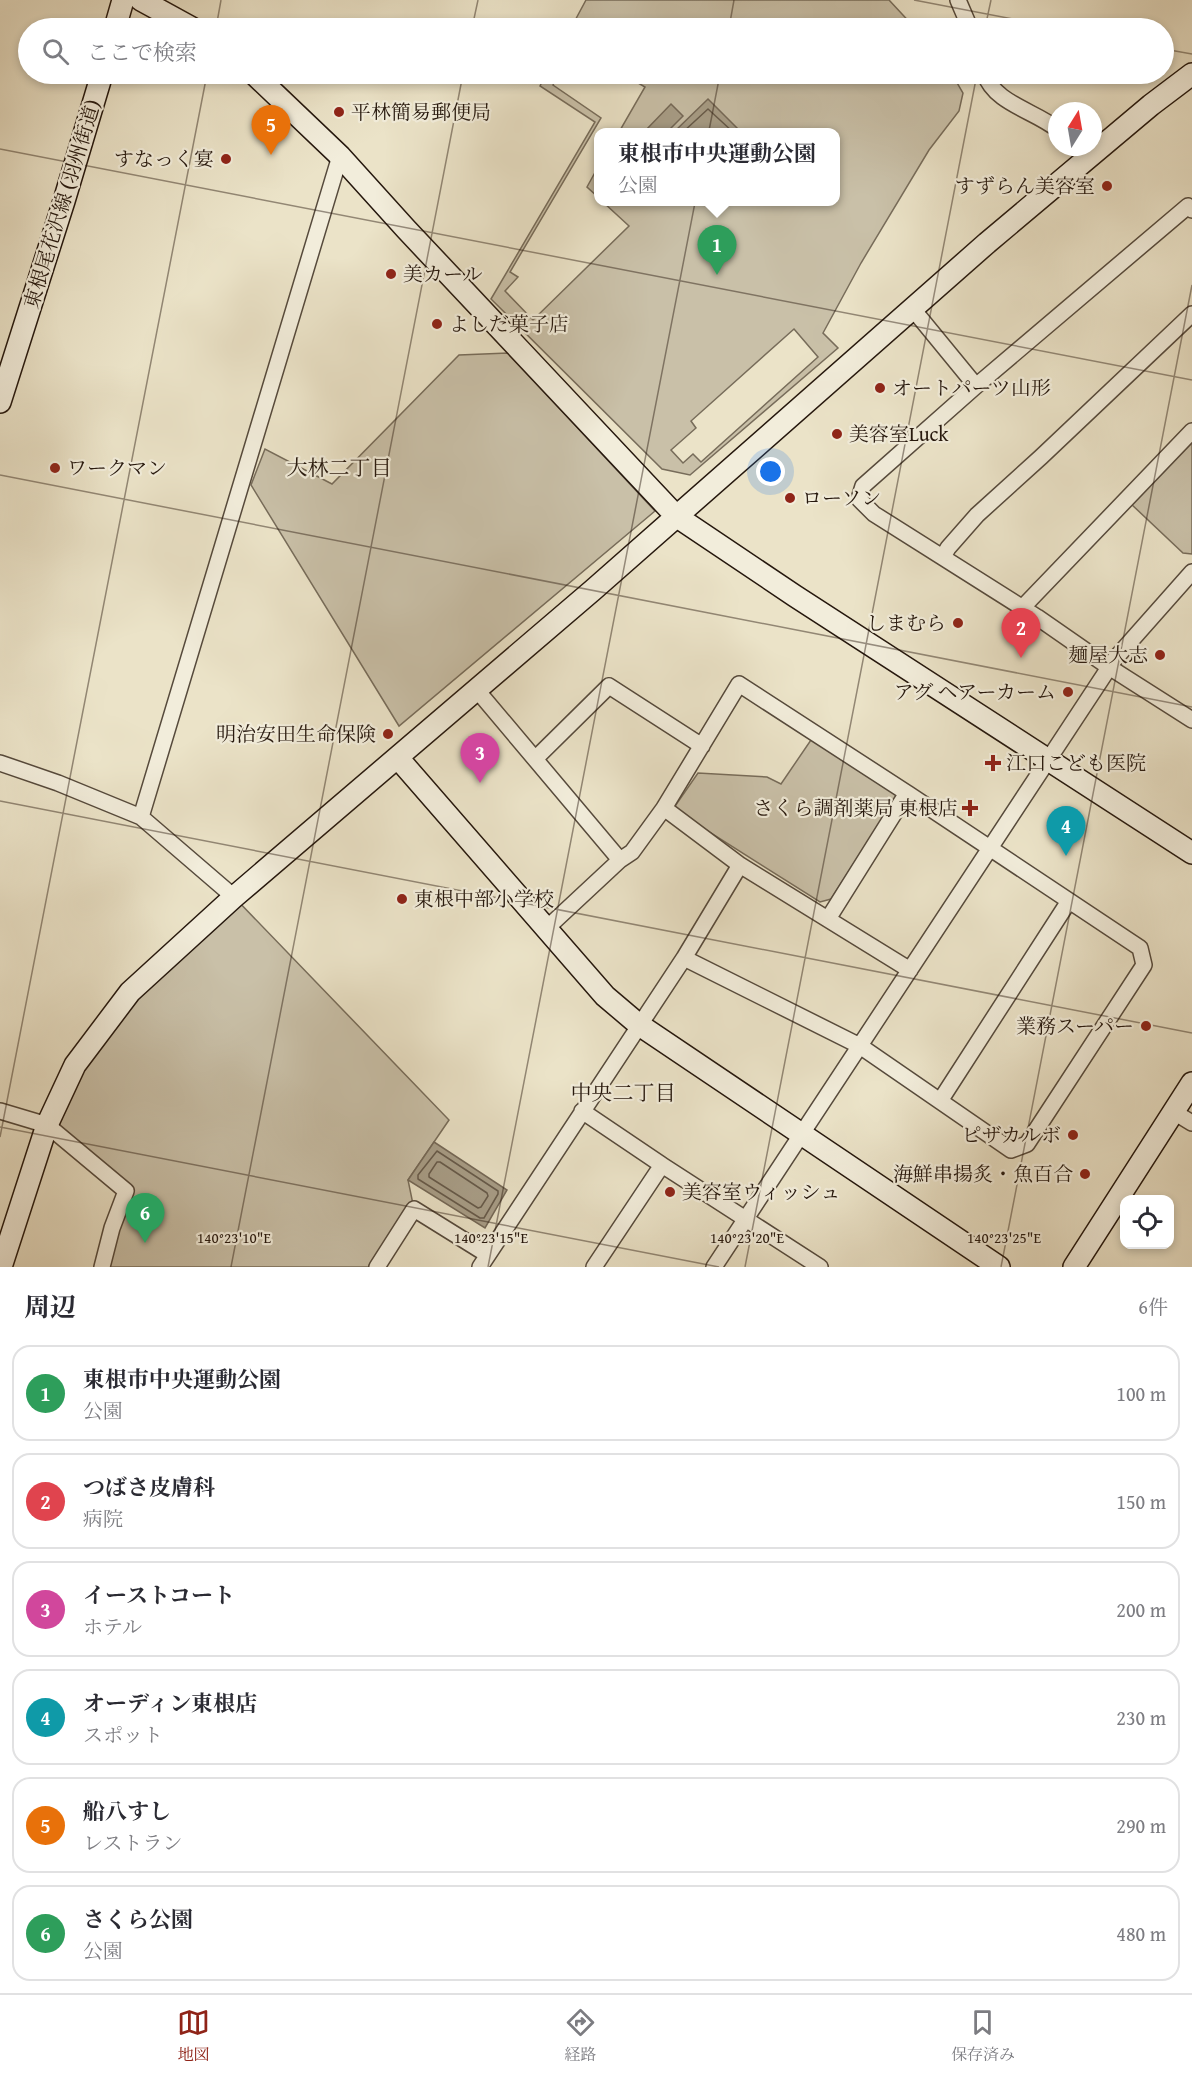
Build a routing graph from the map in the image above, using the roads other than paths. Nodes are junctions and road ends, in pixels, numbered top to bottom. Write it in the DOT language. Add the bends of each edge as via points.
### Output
graph roads {
  1 [pos="123,0"];
  2 [pos="141,0"];
  3 [pos="958,0"];
  4 [pos="118,18"];
  5 [pos="174,18"];
  6 [pos="966,18"];
  7 [pos="1192,74"];
  8 [pos="99,84"];
  9 [pos="264,84"];
  10 [pos="988,84"];
  11 [pos="1048,124"];
  12 [pos="1102,139"];
  13 [pos="340,156"];
  14 [pos="1079,156"];
  15 [pos="1192,210"];
  16 [pos="912,308"];
  17 [pos="1192,315"];
  18 [pos="976,386"];
  19 [pos="0,402"];
  20 [pos="1192,431"];
  21 [pos="675,516"];
  22 [pos="942,557"];
  23 [pos="1192,572"];
  24 [pos="1022,608"];
  25 [pos="1109,667"];
  26 [pos="476,689"];
  27 [pos="1191,718"];
  28 [pos="702,746"];
  29 [pos="398,758"];
  30 [pos="535,759"];
  31 [pos="1048,759"];
  32 [pos="0,763"];
  33 [pos="907,793"];
  34 [pos="664,808"];
  35 [pos="141,817"];
  36 [pos="990,848"];
  37 [pos="1192,853"];
  38 [pos="620,860"];
  39 [pos="740,865"];
  40 [pos="234,897"];
  41 [pos="1069,901"];
  42 [pos="828,919"];
  43 [pos="547,928"];
  44 [pos="684,958"];
  45 [pos="910,970"];
  46 [pos="639,1024"];
  47 [pos="860,1046"];
  48 [pos="1192,1083"];
  49 [pos="940,1101"];
  50 [pos="0,1111"];
  51 [pos="582,1111"];
  52 [pos="1183,1118"];
  53 [pos="47,1125"];
  54 [pos="802,1134"];
  55 [pos="662,1165"];
  56 [pos="747,1218"];
  57 [pos="484,1261"];
  58 [pos="1,1267"];
  59 [pos="102,1267"];
  60 [pos="377,1267"];
  61 [pos="594,1267"];
  62 [pos="714,1267"];
  63 [pos="820,1267"];
  64 [pos="999,1267"];
  65 [pos="1074,1267"];
  1 -- 4 [label="street"];
  2 -- 5 [label="street"];
  3 -- 6 [label="street"];
  7 -- 12 [label="street"];
  8 -- 19 [label="street, 東根尾花沢線 (羽州街道)"];
  9 -- 13 [label="street"];
  10 -- 11 [label="street"];
  13 -- 21 [label="street"];
  13 -- 35 [label="street"];
  14 -- 16 [label="street"];
  15 -- 18 [label="street" via="1188,206"];
  16 -- 18 [label="street"];
  16 -- 21 [label="street"];
  17 -- 22 [label="street" via="977,515"];
  18 -- 22 [label="street" via="863,486 859,500 874,514"];
  20 -- 24 [label="street"];
  21 -- 26 [label="street"];
  21 -- 31 [label="street"];
  22 -- 24 [label="street"];
  23 -- 25 [label="street"];
  24 -- 25 [label="street"];
  25 -- 27 [label="street"];
  25 -- 31 [label="street"];
  26 -- 29 [label="street"];
  26 -- 30 [label="street"];
  28 -- 30 [label="street" via="609,686"];
  28 -- 33 [label="street" via="740,684"];
  28 -- 34 [label="street"];
  29 -- 40 [label="street"];
  29 -- 43 [label="street"];
  30 -- 38 [label="street"];
  31 -- 36 [label="street"];
  31 -- 37 [label="street"];
  32 -- 35 [label="street"];
  33 -- 36 [label="street"];
  33 -- 42 [label="street"];
  34 -- 38 [label="street" via="632,852"];
  34 -- 39 [label="street"];
  35 -- 40 [label="street"];
  36 -- 41 [label="street"];
  36 -- 45 [label="street"];
  38 -- 43 [label="street"];
  39 -- 42 [label="street"];
  39 -- 44 [label="street"];
  40 -- 53 [label="street" via="130,992 75,1065"];
  41 -- 49 [label="street"];
  41 -- 49 [label="street" via="1140,948 1144,965 1027,1144 1011,1150"];
  42 -- 45 [label="street"];
  43 -- 46 [label="street" via="605,996"];
  44 -- 46 [label="street"];
  44 -- 47 [label="street"];
  45 -- 47 [label="street"];
  46 -- 51 [label="street"];
  46 -- 54 [label="street"];
  47 -- 49 [label="street"];
  47 -- 54 [label="street"];
  48 -- 52 [label="street"];
  50 -- 53 [label="street"];
  51 -- 55 [label="street"];
  51 -- 57 [label="street"];
  52 -- 65 [label="street"];
  53 -- 58 [label="street"];
  53 -- 59 [label="street" via="126,1191"];
  54 -- 56 [label="street"];
  54 -- 64 [label="street"];
  55 -- 56 [label="street"];
  55 -- 61 [label="street"];
  56 -- 62 [label="street"];
  56 -- 63 [label="street"];
  57 -- 60 [label="street" via="414,1209"];
}
